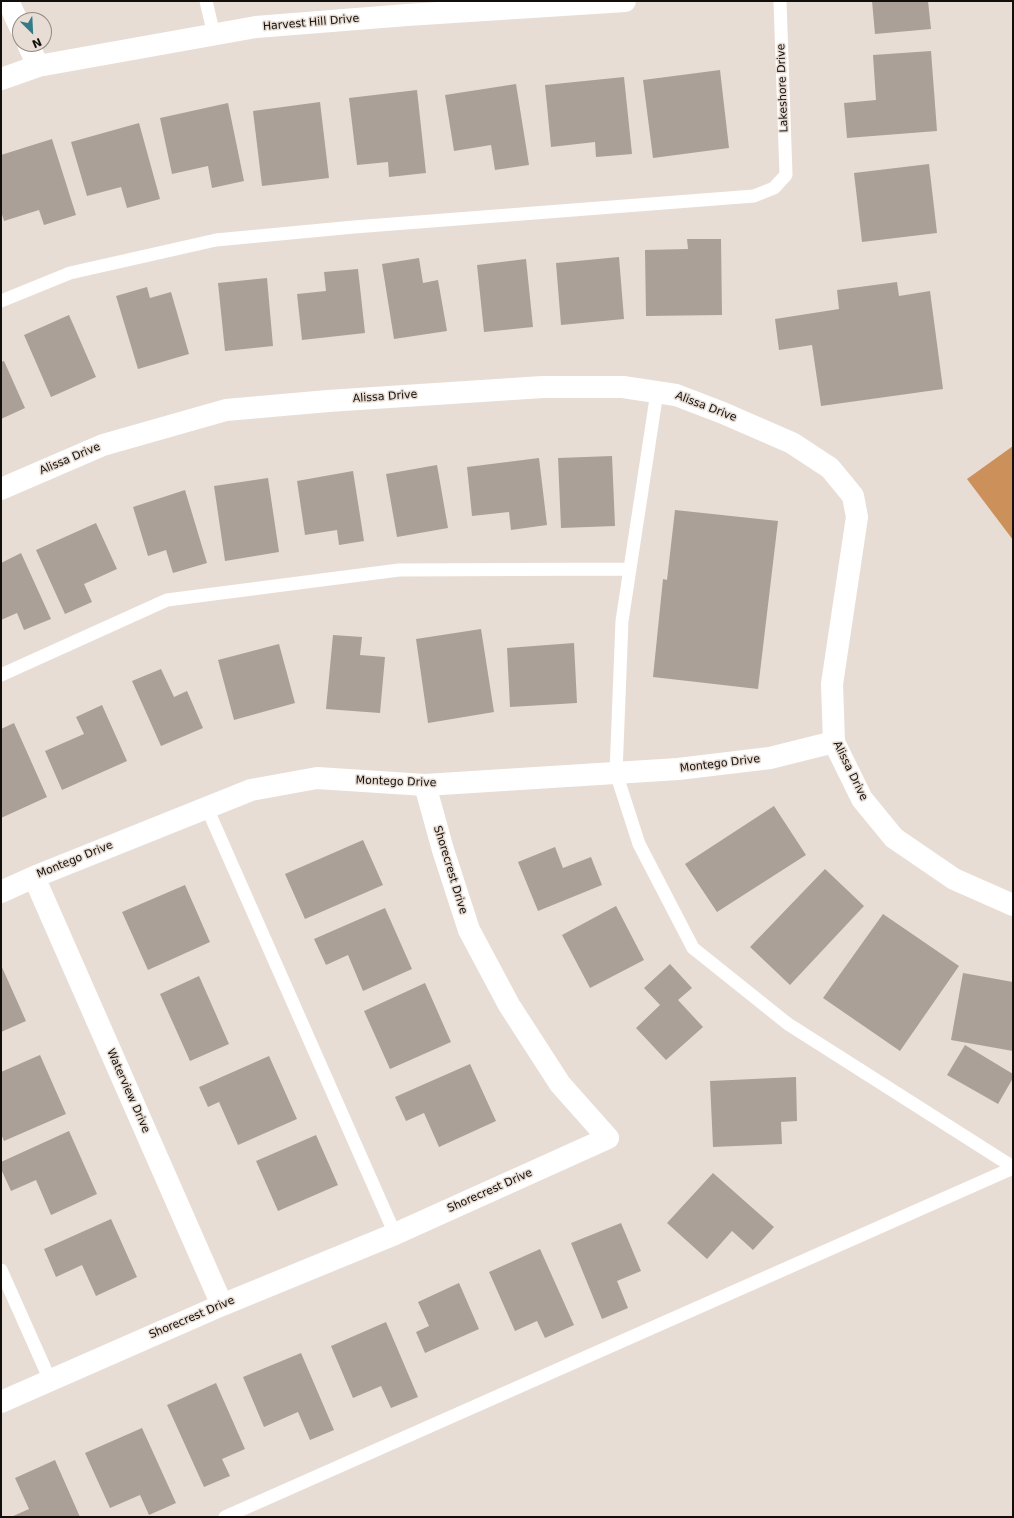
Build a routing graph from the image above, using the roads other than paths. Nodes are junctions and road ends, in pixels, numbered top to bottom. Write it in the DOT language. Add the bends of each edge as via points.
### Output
graph roads {
  1 [pos="8,1"];
  2 [pos="206,1"];
  3 [pos="626,1"];
  4 [pos="780,1"];
  5 [pos="582,2"];
  6 [pos="407,8"];
  7 [pos="13,12"];
  8 [pos="214,35"];
  9 [pos="32,52"];
  10 [pos="38,66"];
  11 [pos="1,79"];
  12 [pos="1,301"];
  13 [pos="657,392"];
  14 [pos="1,489"];
  15 [pos="630,569"];
  16 [pos="1,675"];
  17 [pos="834,742"];
  18 [pos="616,773"];
  19 [pos="425,785"];
  20 [pos="206,808"];
  21 [pos="34,877"];
  22 [pos="1,892"];
  23 [pos="1013,905"];
  24 [pos="1013,1168"];
  25 [pos="395,1234"];
  26 [pos="1,1270"];
  27 [pos="222,1305"];
  28 [pos="50,1380"];
  29 [pos="1,1402"];
  30 [pos="225,1517"];
  1 -- 7 [label="street"];
  2 -- 8 [label="lane"];
  3 -- 5 [label="street, Harvest Hill Drive"];
  4 -- 12 [label="lane, Lakeshore Drive" via="786,175 774,188 754,196 216,240 70,273"];
  5 -- 6 [label="street, Harvest Hill Drive"];
  6 -- 8 [label="street, Harvest Hill Drive" via="256,27"];
  8 -- 10 [label="street, Harvest Hill Drive"];
  9 -- 10 [label="street"];
  10 -- 11 [label="street, Harvest Hill Drive"];
  13 -- 14 [label="street, Alissa Drive" via="623,387 543,387 328,400 226,410 103,445"];
  13 -- 15 [label="lane"];
  13 -- 17 [label="street, Alissa Drive" via="676,395 792,443 830,468 853,496 857,517 832,684"];
  15 -- 16 [label="lane" via="399,570 167,600"];
  15 -- 18 [label="lane" via="622,621"];
  17 -- 18 [label="street, Montego Drive" via="770,758 678,769"];
  17 -- 23 [label="street, Alissa Drive" via="862,799 894,838 954,879"];
  18 -- 19 [label="street, Montego Drive"];
  18 -- 24 [label="lane" via="639,844 693,948 788,1024"];
  19 -- 20 [label="street, Montego Drive" via="317,778 251,790"];
  19 -- 25 [label="street, Shorecrest Drive" via="469,930 509,1005 560,1084 608,1138"];
  20 -- 21 [label="street, Montego Drive"];
  20 -- 25 [label="lane"];
  21 -- 22 [label="street, Montego Drive"];
  21 -- 27 [label="street, Waterview Drive"];
  24 -- 30 [label="lane"];
  25 -- 27 [label="street, Shorecrest Drive"];
  26 -- 28 [label="lane"];
  27 -- 28 [label="street, Shorecrest Drive"];
  28 -- 29 [label="street, Shorecrest Drive"];
}
